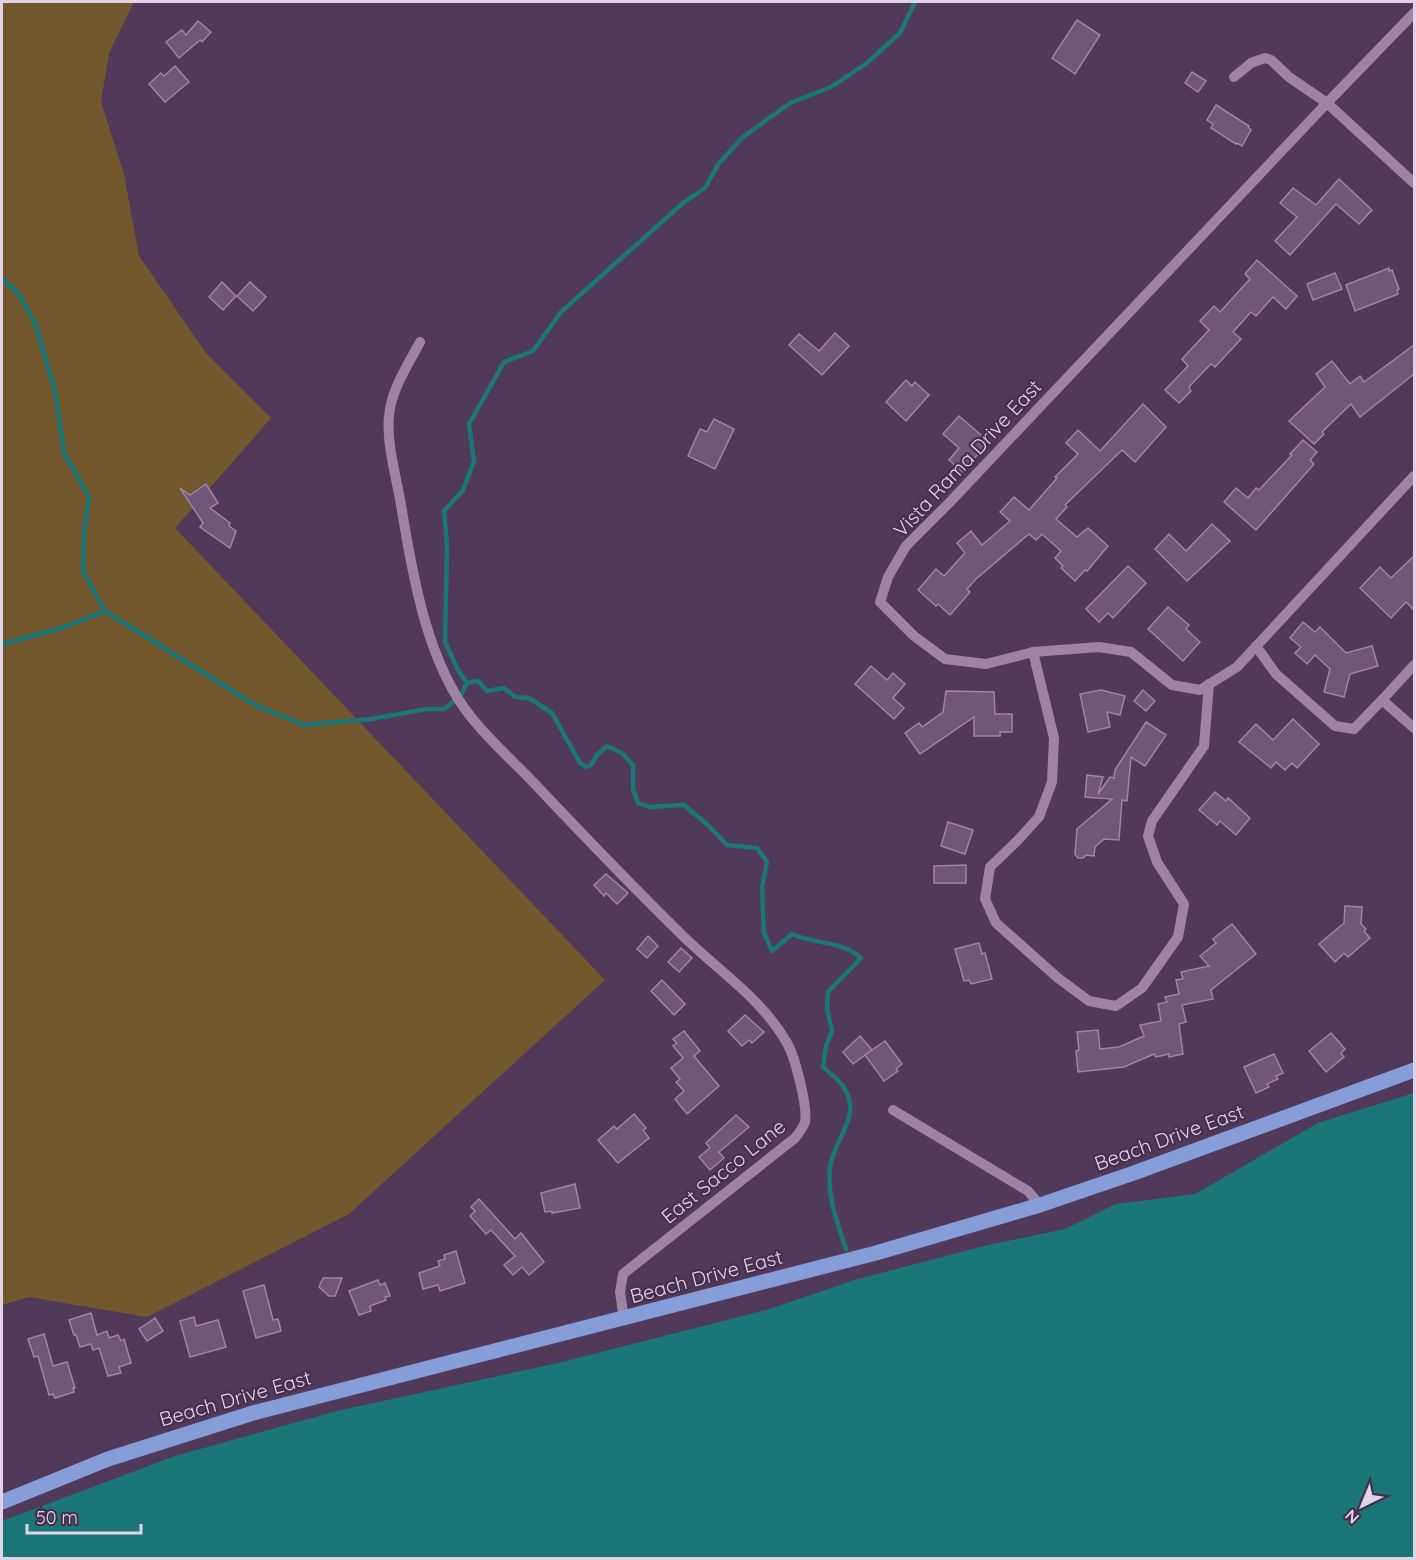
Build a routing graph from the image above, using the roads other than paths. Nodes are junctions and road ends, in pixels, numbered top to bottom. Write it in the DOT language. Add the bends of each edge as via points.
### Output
graph roads {
  1 [pos="1414,13"];
  2 [pos="1234,77"];
  3 [pos="1327,103"];
  4 [pos="1414,183"];
  5 [pos="420,342"];
  6 [pos="1414,476"];
  7 [pos="1256,646"];
  8 [pos="1033,652"];
  9 [pos="1414,665"];
  10 [pos="1209,684"];
  11 [pos="1383,700"];
  12 [pos="1414,728"];
  13 [pos="1414,1070"];
  14 [pos="893,1110"];
  15 [pos="1040,1204"];
  16 [pos="624,1319"];
  17 [pos="2,1502"];
  1 -- 3 [label="street"];
  2 -- 3 [label="street" via="1251,63 1265,58"];
  3 -- 4 [label="street"];
  3 -- 8 [label="street, Vista Rama Drive East" via="906,546 888,577 880,602 914,636 945,659 986,664"];
  5 -- 16 [label="street, East Sacco Lane" via="397,386 389,416 414,578 441,668 471,717 602,855 763,1010 792,1053 805,1107 805,1121 795,1138 623,1274 620,1292"];
  6 -- 7 [label="street, Vista Rama Drive East"];
  7 -- 10 [label="street, Vista Rama Drive East" via="1237,667"];
  7 -- 11 [label="street" via="1276,674 1335,726 1354,729"];
  8 -- 10 [label="street, Vista Rama Drive East" via="1099,647 1131,652 1172,685 1200,690"];
  8 -- 10 [label="street" via="1054,738 1052,782 1039,817 990,867 985,899 996,923 1058,978 1089,1001 1116,1006 1142,988 1178,937 1184,904 1157,862 1148,836 1152,820 1204,746"];
  9 -- 11 [label="street"];
  11 -- 12 [label="street"];
  13 -- 15 [label="main road, Beach Drive East"];
  14 -- 15 [label="street" via="1028,1191"];
  15 -- 16 [label="main road, Beach Drive East" via="876,1253"];
  16 -- 17 [label="main road, Beach Drive East" via="253,1413 108,1459"];
}
